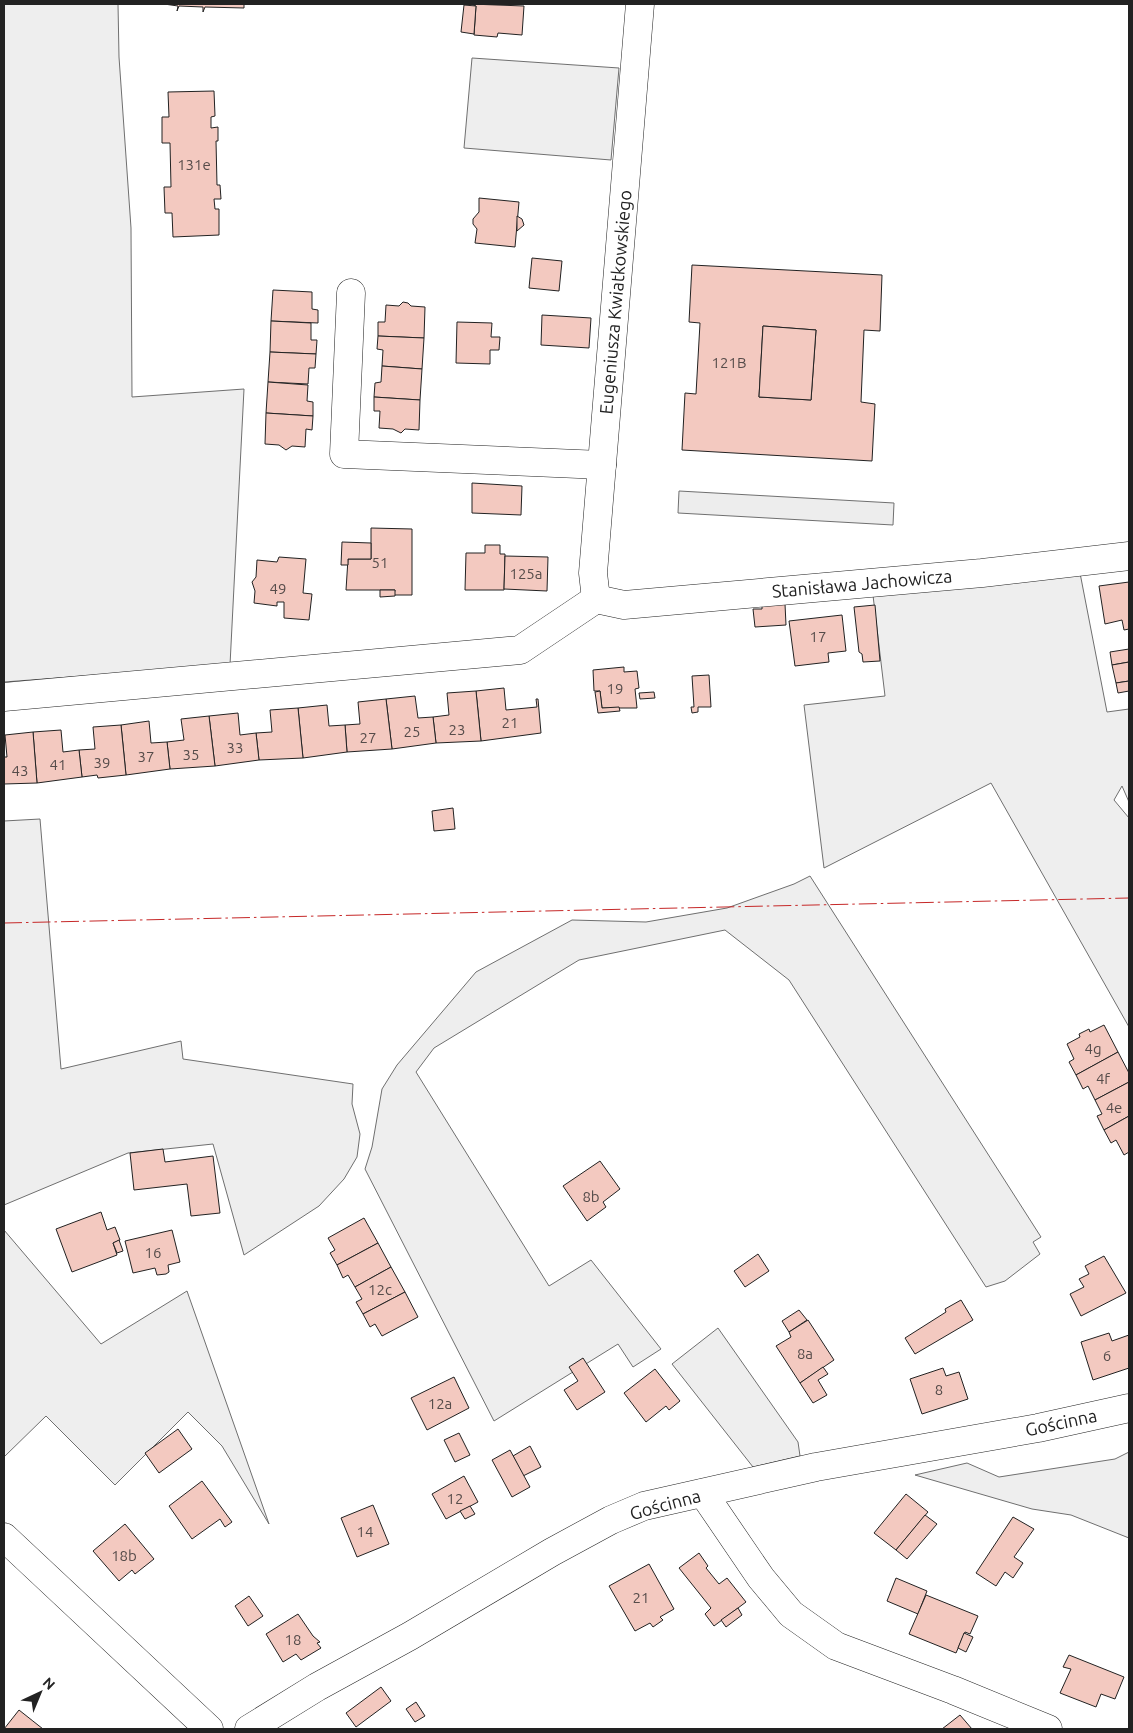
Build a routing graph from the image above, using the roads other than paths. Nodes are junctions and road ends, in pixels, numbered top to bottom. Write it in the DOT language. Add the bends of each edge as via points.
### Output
graph roads {
  1 [pos="640,4"];
  2 [pos="351,293"];
  3 [pos="602,465"];
  4 [pos="1129,556"];
  5 [pos="596,599"];
  6 [pos="4,697"];
  7 [pos="1129,1408"];
  8 [pos="703,1493"];
  9 [pos="4,1537"];
  10 [pos="1039,1728"];
  11 [pos="209,1729"];
  12 [pos="249,1729"];
  1 -- 3 [label="street, Eugeniusza Kwiatkowskiego"];
  2 -- 3 [label="street" via="344,454"];
  3 -- 5 [label="street, Eugeniusza Kwiatkowskiego" via="593,572"];
  4 -- 5 [label="street, Stanisława Jachowicza" via="982,573 624,605"];
  5 -- 6 [label="street" via="520,650"];
  7 -- 8 [label="street, Gościnna" via="1038,1428 816,1467"];
  8 -- 10 [label="street" via="761,1578 791,1614 836,1646"];
  8 -- 12 [label="street, Gościnna" via="644,1506 611,1520 316,1687"];
  9 -- 11 [label="street"];
}
